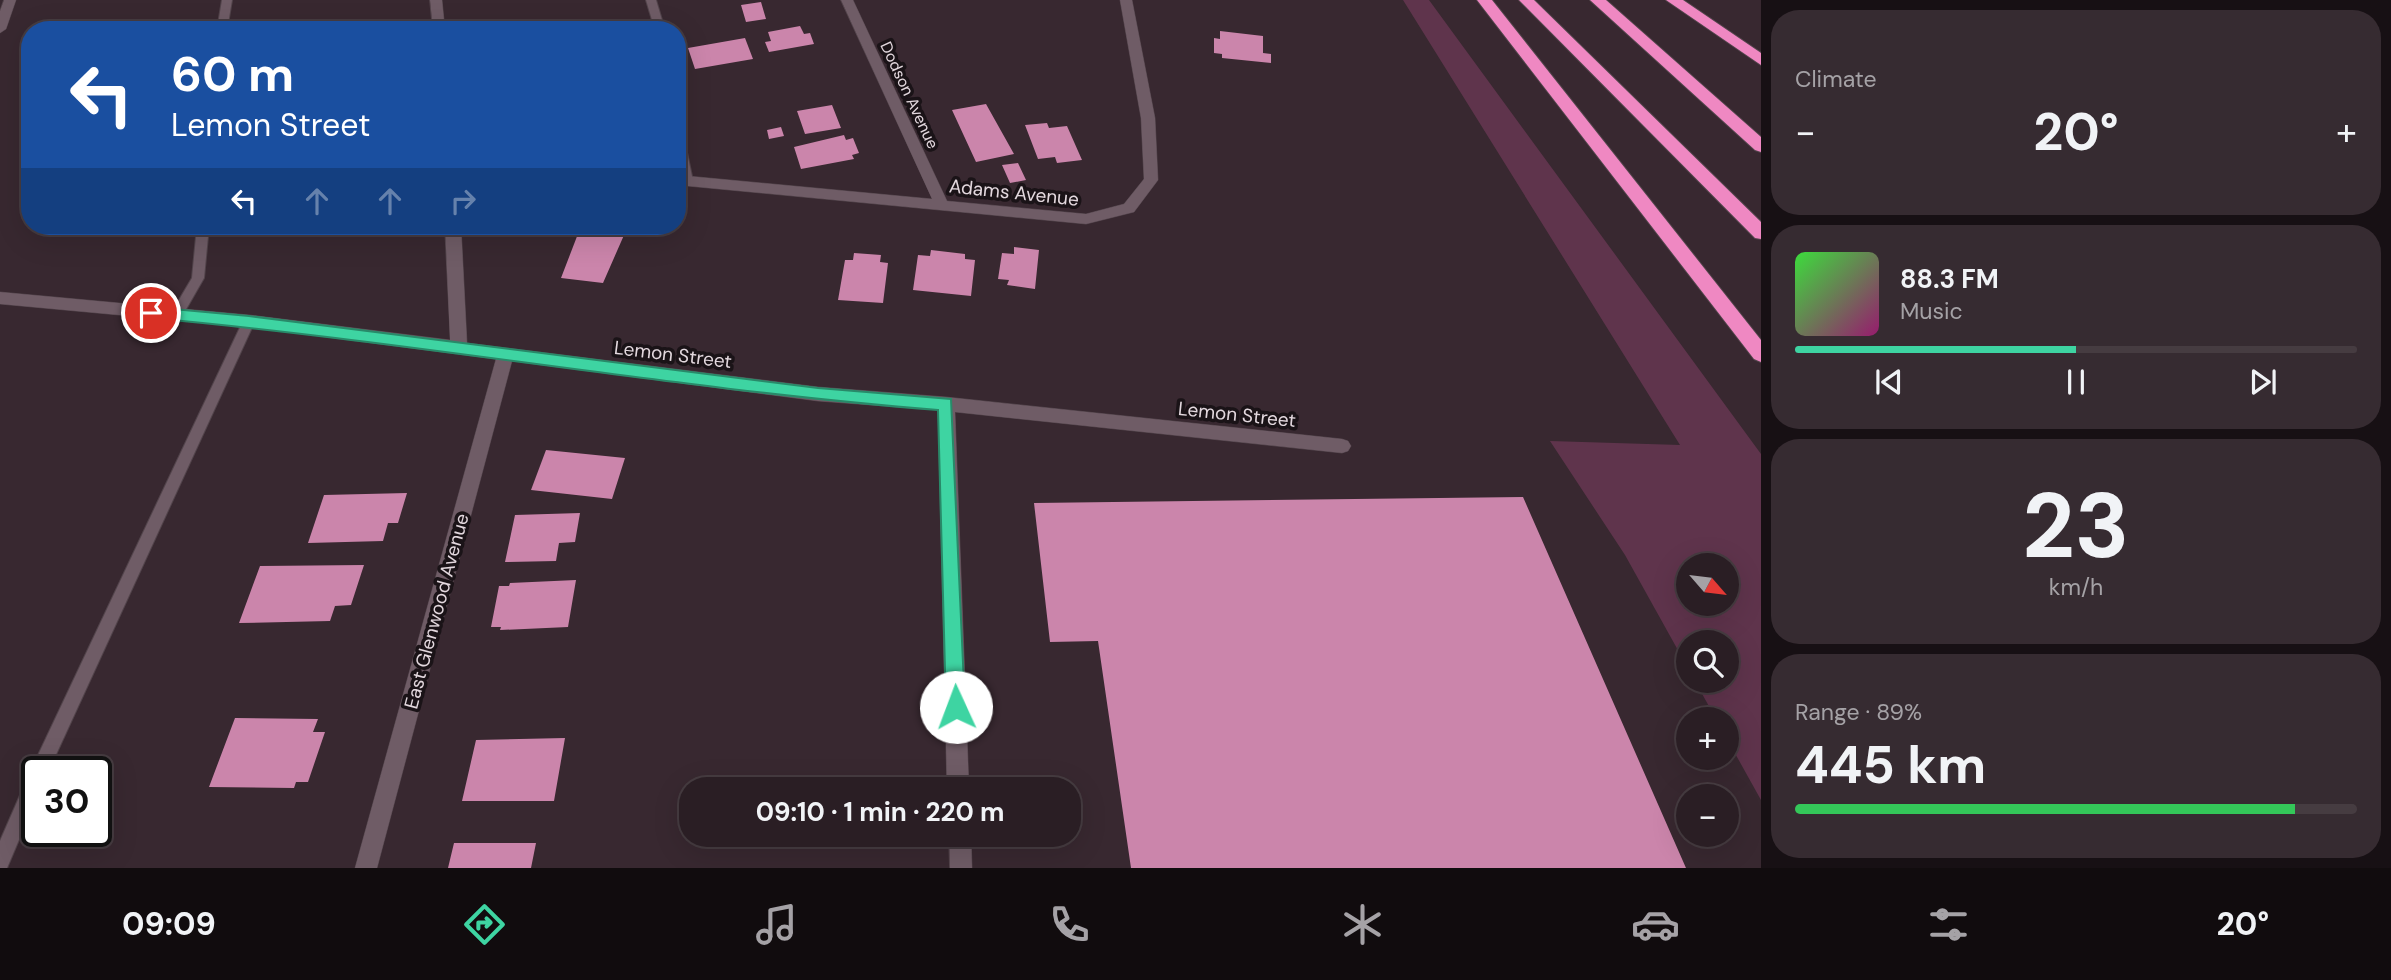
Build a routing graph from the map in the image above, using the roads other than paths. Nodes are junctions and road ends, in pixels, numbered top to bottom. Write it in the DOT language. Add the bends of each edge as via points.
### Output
graph roads {
  1 [pos="10,0"];
  2 [pos="227,0"];
  3 [pos="436,0"];
  4 [pos="651,0"];
  5 [pos="846,0"];
  6 [pos="1126,0"];
  7 [pos="1484,0"];
  8 [pos="1526,0"];
  9 [pos="1597,0"];
  10 [pos="1673,0"];
  11 [pos="224,21"];
  12 [pos="438,21"];
  13 [pos="657,21"];
  14 [pos="0,29"];
  15 [pos="1761,61"];
  16 [pos="1761,146"];
  17 [pos="686,181"];
  18 [pos="942,205"];
  19 [pos="1761,233"];
  20 [pos="202,235"];
  21 [pos="453,235"];
  22 [pos="0,299"];
  23 [pos="176,315"];
  24 [pos="249,321"];
  25 [pos="458,348"];
  26 [pos="506,354"];
  27 [pos="1761,354"];
  28 [pos="946,404"];
  29 [pos="1342,446"];
  30 [pos="46,756"];
  31 [pos="958,777"];
  32 [pos="21,813"];
  33 [pos="960,847"];
  34 [pos="0,862"];
  35 [pos="366,868"];
  36 [pos="961,868"];
  1 -- 14 [label="street"];
  2 -- 11 [label="lane"];
  3 -- 12 [label="street"];
  4 -- 13 [label="lane"];
  5 -- 18 [label="street, Dodson Avenue"];
  6 -- 18 [label="street, Adams Avenue" via="1148,118 1151,180 1129,208 1086,219"];
  7 -- 27 [label="highway"];
  8 -- 19 [label="highway"];
  9 -- 16 [label="highway"];
  10 -- 15 [label="highway"];
  17 -- 18 [label="street, Adams Avenue"];
  20 -- 23 [label="lane" via="198,278"];
  21 -- 25 [label="street"];
  22 -- 23 [label="street, Lemon Street"];
  23 -- 24 [label="street, Lemon Street"];
  24 -- 25 [label="street, Lemon Street"];
  24 -- 30 [label="lane"];
  25 -- 26 [label="street, Lemon Street"];
  26 -- 28 [label="street, Lemon Street" via="818,394"];
  26 -- 35 [label="street, East Glenwood Avenue"];
  28 -- 29 [label="street, Lemon Street"];
  28 -- 31 [label="street"];
  32 -- 34 [label="lane"];
  33 -- 36 [label="street"];
}
